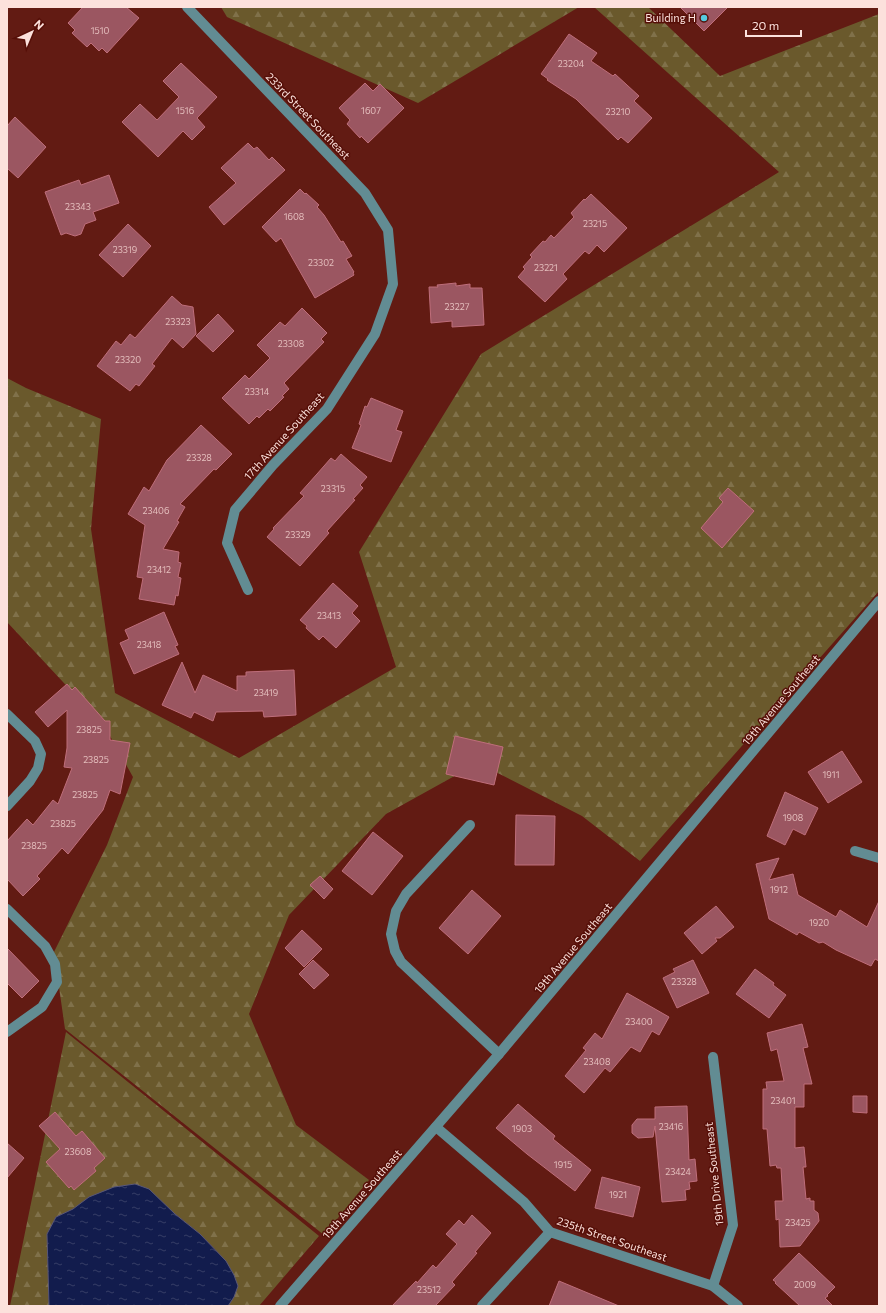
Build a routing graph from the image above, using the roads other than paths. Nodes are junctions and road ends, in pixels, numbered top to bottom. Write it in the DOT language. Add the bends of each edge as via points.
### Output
graph roads {
  1 [pos="187,7"];
  2 [pos="390,254"];
  3 [pos="248,590"];
  4 [pos="879,602"];
  5 [pos="7,714"];
  6 [pos="7,806"];
  7 [pos="470,825"];
  8 [pos="855,851"];
  9 [pos="879,858"];
  10 [pos="7,909"];
  11 [pos="7,1032"];
  12 [pos="499,1054"];
  13 [pos="713,1057"];
  14 [pos="436,1127"];
  15 [pos="550,1232"];
  16 [pos="713,1286"];
  17 [pos="280,1306"];
  18 [pos="482,1306"];
  19 [pos="738,1306"];
  1 -- 2 [label="street, 233rd Street Southeast" via="366,193 388,230"];
  2 -- 3 [label="street, 17th Avenue Southeast" via="393,284 375,334 327,409 235,510 227,543"];
  4 -- 12 [label="street, 19th Avenue Southeast"];
  5 -- 6 [label="street" via="35,741 41,754 38,768 30,781"];
  7 -- 12 [label="street" via="406,894 396,912 391,934 401,962"];
  8 -- 9 [label="street"];
  10 -- 11 [label="street" via="45,946 55,964 56,982 42,1007"];
  12 -- 14 [label="street, 19th Avenue Southeast"];
  13 -- 16 [label="street, 19th Drive Southeast" via="733,1225"];
  14 -- 15 [label="street, 235th Street Southeast" via="524,1202"];
  14 -- 17 [label="street, 19th Avenue Southeast"];
  15 -- 16 [label="street, 235th Street Southeast"];
  15 -- 18 [label="street"];
  16 -- 19 [label="street, 235th Street Southeast"];
}
